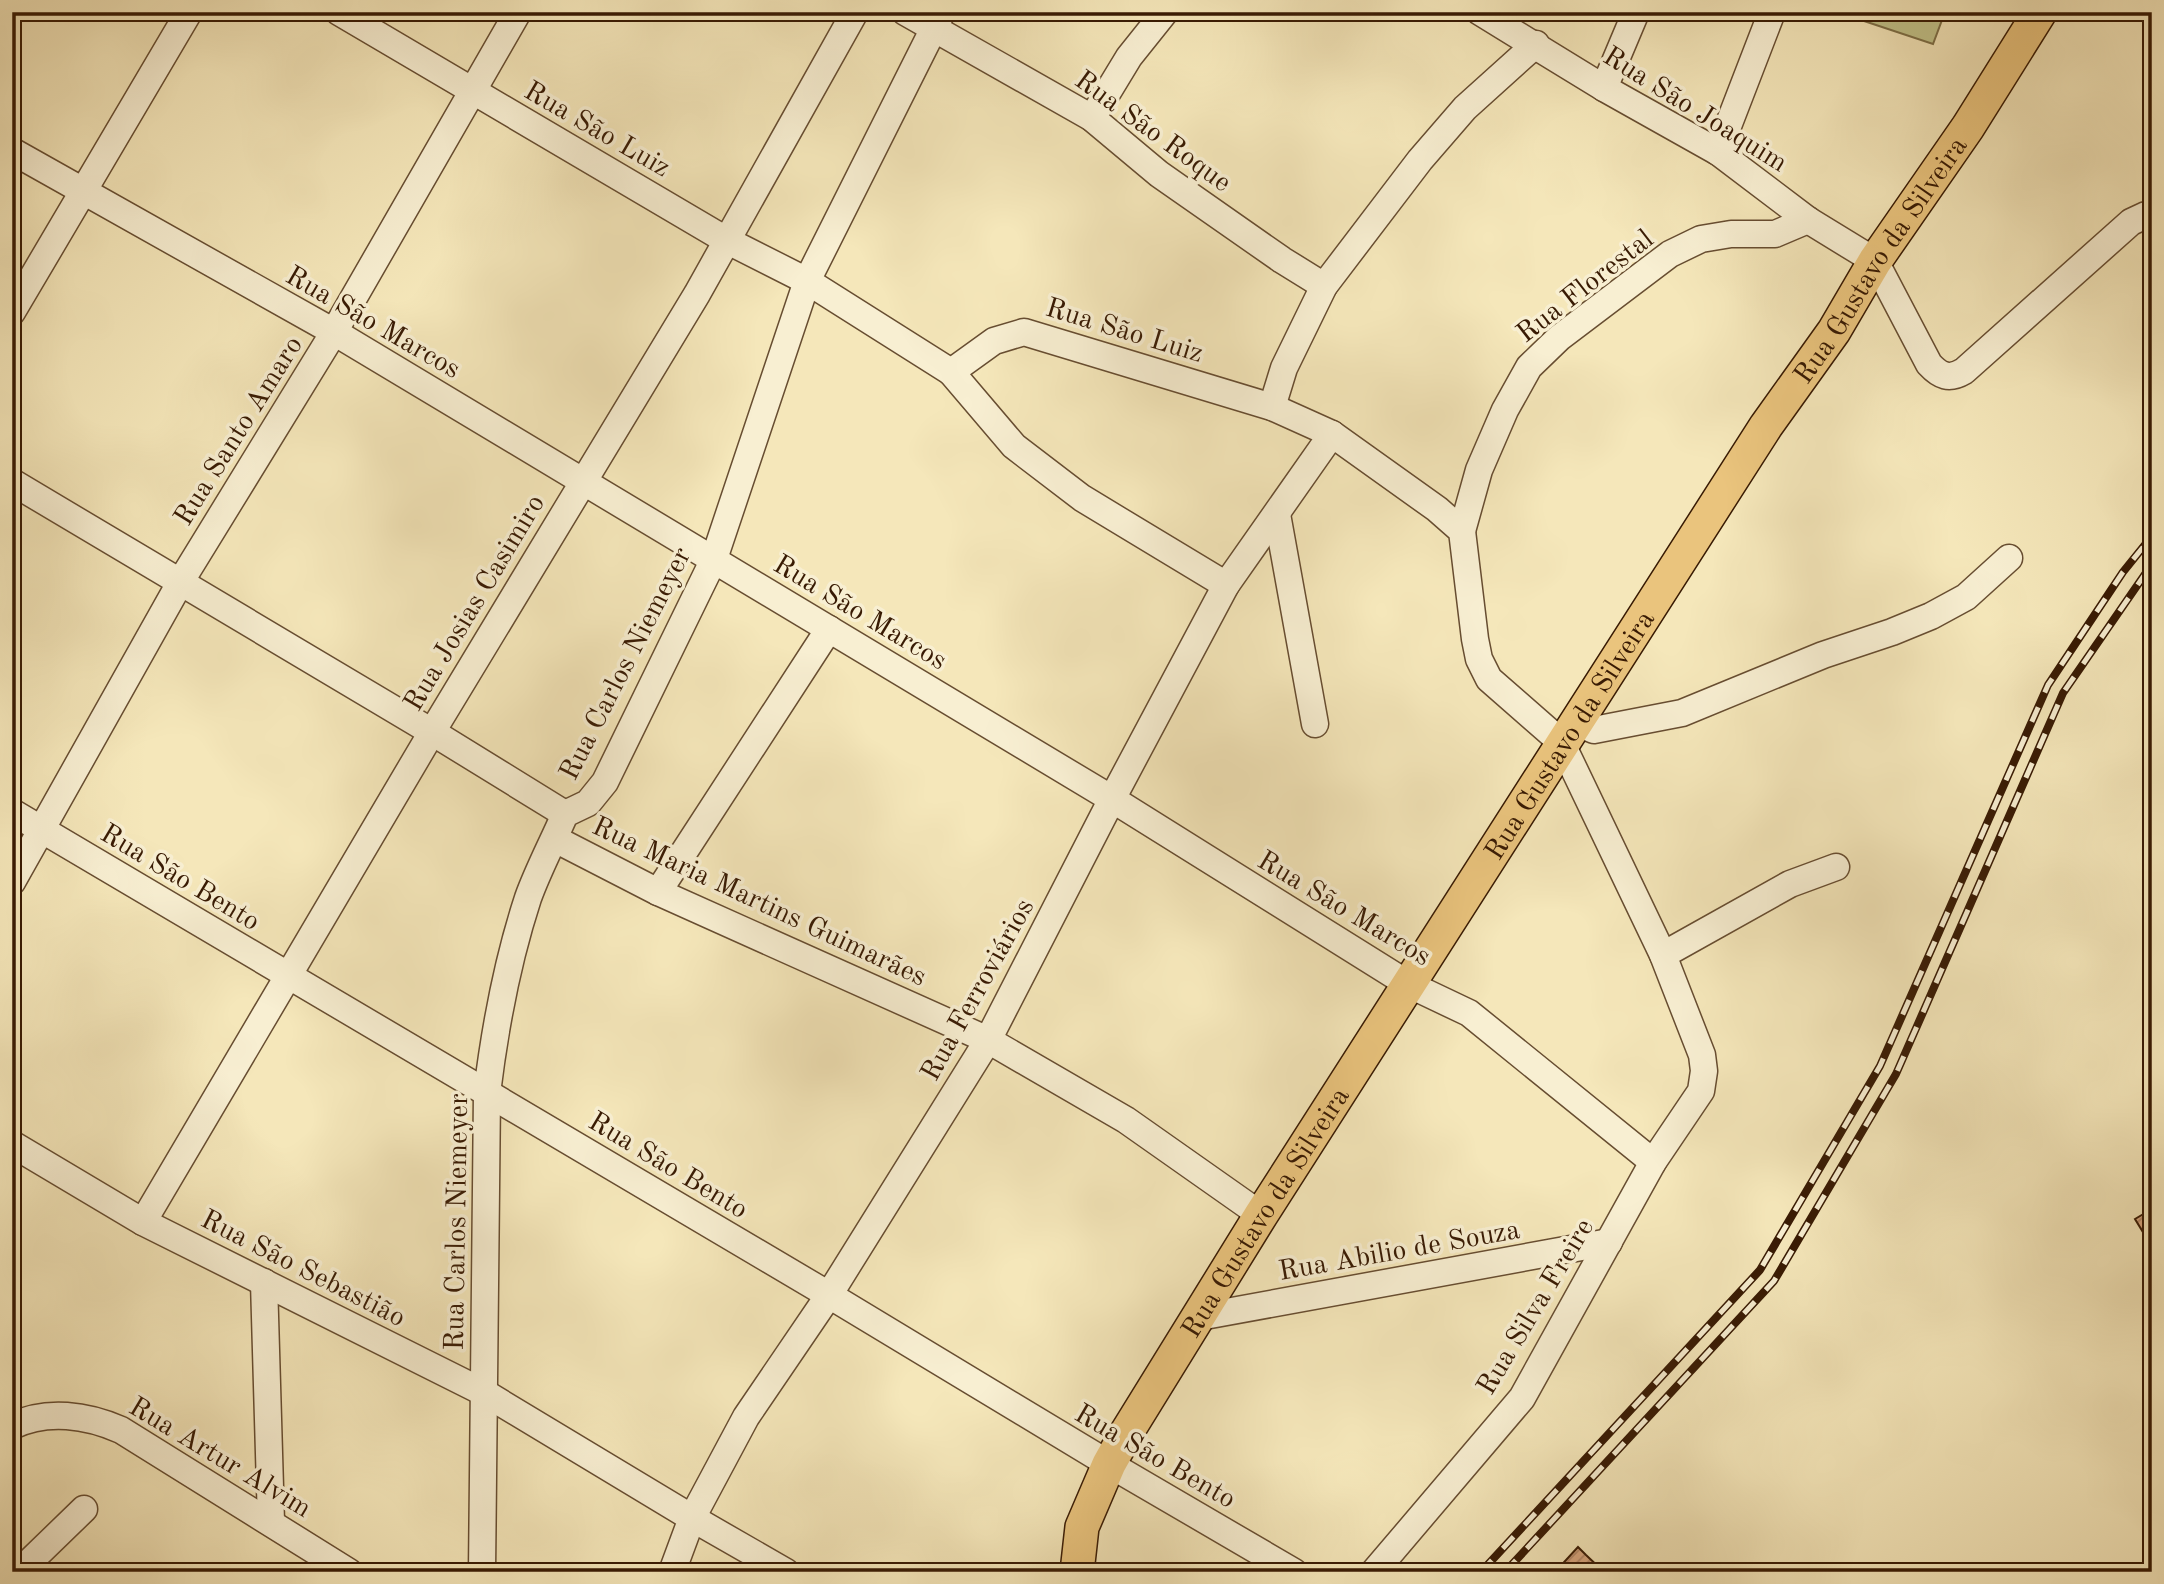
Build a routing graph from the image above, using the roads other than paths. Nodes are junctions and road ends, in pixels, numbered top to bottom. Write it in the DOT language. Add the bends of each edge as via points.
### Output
graph roads {
  1 [pos="189,12"];
  2 [pos="339,12"];
  3 [pos="518,12"];
  4 [pos="855,12"];
  5 [pos="905,12"];
  6 [pos="1165,12"];
  7 [pos="1480,12"];
  8 [pos="1636,12"];
  9 [pos="1772,12"];
  10 [pos="2039,12"];
  11 [pos="938,20"];
  12 [pos="1536,44"];
  13 [pos="1604,88"];
  14 [pos="473,91"];
  15 [pos="1092,118"];
  16 [pos="12,151"];
  17 [pos="1718,152"];
  18 [pos="82,191"];
  19 [pos="2152,214"];
  20 [pos="1808,220"];
  21 [pos="726,240"];
  22 [pos="1875,261"];
  23 [pos="807,281"];
  24 [pos="1324,286"];
  25 [pos="12,312"];
  26 [pos="334,332"];
  27 [pos="951,372"];
  28 [pos="1272,407"];
  29 [pos="1332,434"];
  30 [pos="12,482"];
  31 [pos="582,482"];
  32 [pos="1277,514"];
  33 [pos="1462,531"];
  34 [pos="2009,558"];
  35 [pos="715,559"];
  36 [pos="181,581"];
  37 [pos="1226,585"];
  38 [pos="830,629"];
  39 [pos="1315,724"];
  40 [pos="432,732"];
  41 [pos="1569,733"];
  42 [pos="1112,799"];
  43 [pos="12,812"];
  44 [pos="565,814"];
  45 [pos="42,830"];
  46 [pos="555,839"];
  47 [pos="1836,867"];
  48 [pos="12,882"];
  49 [pos="657,892"];
  50 [pos="1663,955"];
  51 [pos="290,977"];
  52 [pos="1408,984"];
  53 [pos="988,1040"];
  54 [pos="487,1093"];
  55 [pos="12,1144"];
  56 [pos="1653,1162"];
  57 [pos="1261,1214"];
  58 [pos="143,1222"];
  59 [pos="1609,1242"];
  60 [pos="264,1282"];
  61 [pos="830,1295"];
  62 [pos="1199,1317"];
  63 [pos="483,1392"];
  64 [pos="12,1426"];
  65 [pos="1109,1465"];
  66 [pos="84,1509"];
  67 [pos="692,1518"];
  68 [pos="271,1522"];
  69 [pos="19,1572"];
  70 [pos="349,1572"];
  71 [pos="482,1572"];
  72 [pos="672,1572"];
  73 [pos="786,1572"];
  74 [pos="1077,1572"];
  75 [pos="1100,1572"];
  76 [pos="1294,1572"];
  77 [pos="1374,1572"];
  1 -- 18 [label="street"];
  2 -- 14 [label="street, Rua São Luiz"];
  3 -- 14 [label="street, Rua Santo Amaro"];
  4 -- 21 [label="street, Rua Josias Casimiro"];
  5 -- 11 [label="street, Rua São Roque"];
  6 -- 15 [label="street" via="1129,57"];
  7 -- 12 [label="street, Rua São Joaquim"];
  8 -- 13 [label="street"];
  9 -- 17 [label="street"];
  10 -- 22 [label="main road, Rua Gustavo da Silveira" via="1968,127"];
  11 -- 15 [label="street, Rua São Roque"];
  11 -- 23 [label="street, Rua Carlos Niemeyer"];
  12 -- 13 [label="street, Rua São Joaquim"];
  12 -- 24 [label="street" via="1465,108"];
  13 -- 17 [label="street, Rua São Joaquim"];
  14 -- 21 [label="street, Rua São Luiz"];
  14 -- 26 [label="street, Rua Santo Amaro"];
  15 -- 24 [label="street, Rua São Roque" via="1159,174"];
  16 -- 18 [label="street, Rua São Marcos"];
  17 -- 20 [label="street, Rua São Joaquim"];
  18 -- 25 [label="street"];
  18 -- 26 [label="street, Rua São Marcos"];
  19 -- 22 [label="street" via="2131,222 1964,371 1951,377 1928,364"];
  20 -- 22 [label="street, Rua São Joaquim"];
  20 -- 33 [label="street, Rua Florestal" via="1775,234 1701,239 1615,294 1559,338 1530,367 1505,410 1479,470"];
  21 -- 23 [label="street, Rua São Luiz"];
  21 -- 31 [label="street, Rua Josias Casimiro"];
  22 -- 41 [label="main road, Rua Gustavo da Silveira" via="1834,331 1766,426"];
  23 -- 27 [label="street, Rua São Luiz"];
  23 -- 35 [label="street, Rua Carlos Niemeyer"];
  24 -- 28 [label="street" via="1284,368"];
  26 -- 31 [label="street, Rua São Marcos"];
  26 -- 36 [label="street, Rua Santo Amaro"];
  27 -- 28 [label="street, Rua São Luiz" via="994,341 1024,332"];
  27 -- 37 [label="street" via="1014,446 1082,498"];
  28 -- 29 [label="street, Rua São Luiz"];
  29 -- 32 [label="street, Rua Ferroviários"];
  29 -- 33 [label="street, Rua São Luiz"];
  30 -- 36 [label="street, Rua Maria Martins Guimarães"];
  31 -- 35 [label="street, Rua São Marcos"];
  31 -- 40 [label="street, Rua Josias Casimiro"];
  32 -- 37 [label="street, Rua Ferroviários"];
  32 -- 39 [label="street"];
  33 -- 41 [label="street" via="1475,639 1489,679"];
  34 -- 41 [label="street" via="1966,597 1892,632 1682,713"];
  35 -- 38 [label="street, Rua São Marcos"];
  35 -- 44 [label="street, Rua Carlos Niemeyer" via="605,782 588,803"];
  36 -- 40 [label="street, Rua Maria Martins Guimarães"];
  36 -- 45 [label="street, Rua Santo Amaro"];
  37 -- 42 [label="street, Rua Ferroviários"];
  38 -- 42 [label="street, Rua São Marcos"];
  38 -- 49 [label="street"];
  40 -- 44 [label="street, Rua Maria Martins Guimarães"];
  40 -- 51 [label="street, Rua Josias Casimiro"];
  41 -- 50 [label="street"];
  41 -- 52 [label="main road, Rua Gustavo da Silveira"];
  42 -- 52 [label="street, Rua São Marcos"];
  42 -- 53 [label="street, Rua Ferroviários"];
  43 -- 45 [label="street, Rua São Bento"];
  44 -- 46 [label="street, Rua Carlos Niemeyer"];
  45 -- 48 [label="street, Rua Santo Amaro"];
  45 -- 51 [label="street, Rua São Bento"];
  46 -- 49 [label="street, Rua Maria Martins Guimarães"];
  46 -- 54 [label="street, Rua Carlos Niemeyer" via="529,896 510,959 495,1024"];
  47 -- 50 [label="street" via="1790,884"];
  49 -- 53 [label="street, Rua Maria Martins Guimarães"];
  50 -- 56 [label="street, Rua Silva Freire" via="1704,1070 1701,1091"];
  51 -- 54 [label="street, Rua São Bento"];
  51 -- 58 [label="street, Rua Josias Casimiro"];
  52 -- 56 [label="street, Rua São Marcos" via="1469,1013"];
  52 -- 57 [label="main road, Rua Gustavo da Silveira"];
  53 -- 57 [label="street, Rua Maria Martins Guimarães" via="1126,1120"];
  53 -- 61 [label="street, Rua Ferroviários"];
  54 -- 61 [label="street, Rua São Bento"];
  54 -- 63 [label="street, Rua Carlos Niemeyer"];
  55 -- 58 [label="street, Rua São Sebastião"];
  56 -- 59 [label="street, Rua Silva Freire"];
  57 -- 62 [label="main road, Rua Gustavo da Silveira"];
  58 -- 60 [label="street, Rua São Sebastião"];
  59 -- 62 [label="street, Rua Abilio de Souza"];
  59 -- 77 [label="street, Rua Silva Freire" via="1522,1398"];
  60 -- 63 [label="street, Rua São Sebastião"];
  60 -- 68 [label="street"];
  61 -- 65 [label="street, Rua São Bento"];
  61 -- 67 [label="street, Rua Ferroviários" via="746,1417"];
  62 -- 65 [label="main road, Rua Gustavo da Silveira"];
  63 -- 67 [label="street, Rua São Sebastião"];
  63 -- 71 [label="street, Rua Carlos Niemeyer"];
  64 -- 68 [label="street, Rua Artur Alvim" via="55,1416 97,1419"];
  65 -- 74 [label="main road, Rua Gustavo da Silveira" via="1082,1527"];
  65 -- 75 [label="main road, Rua Gustavo da Silveira"];
  65 -- 76 [label="street, Rua São Bento"];
  66 -- 69 [label="street"];
  67 -- 72 [label="street, Rua Ferroviários"];
  67 -- 73 [label="street, Rua São Sebastião"];
  68 -- 70 [label="street, Rua Artur Alvim"];
}
